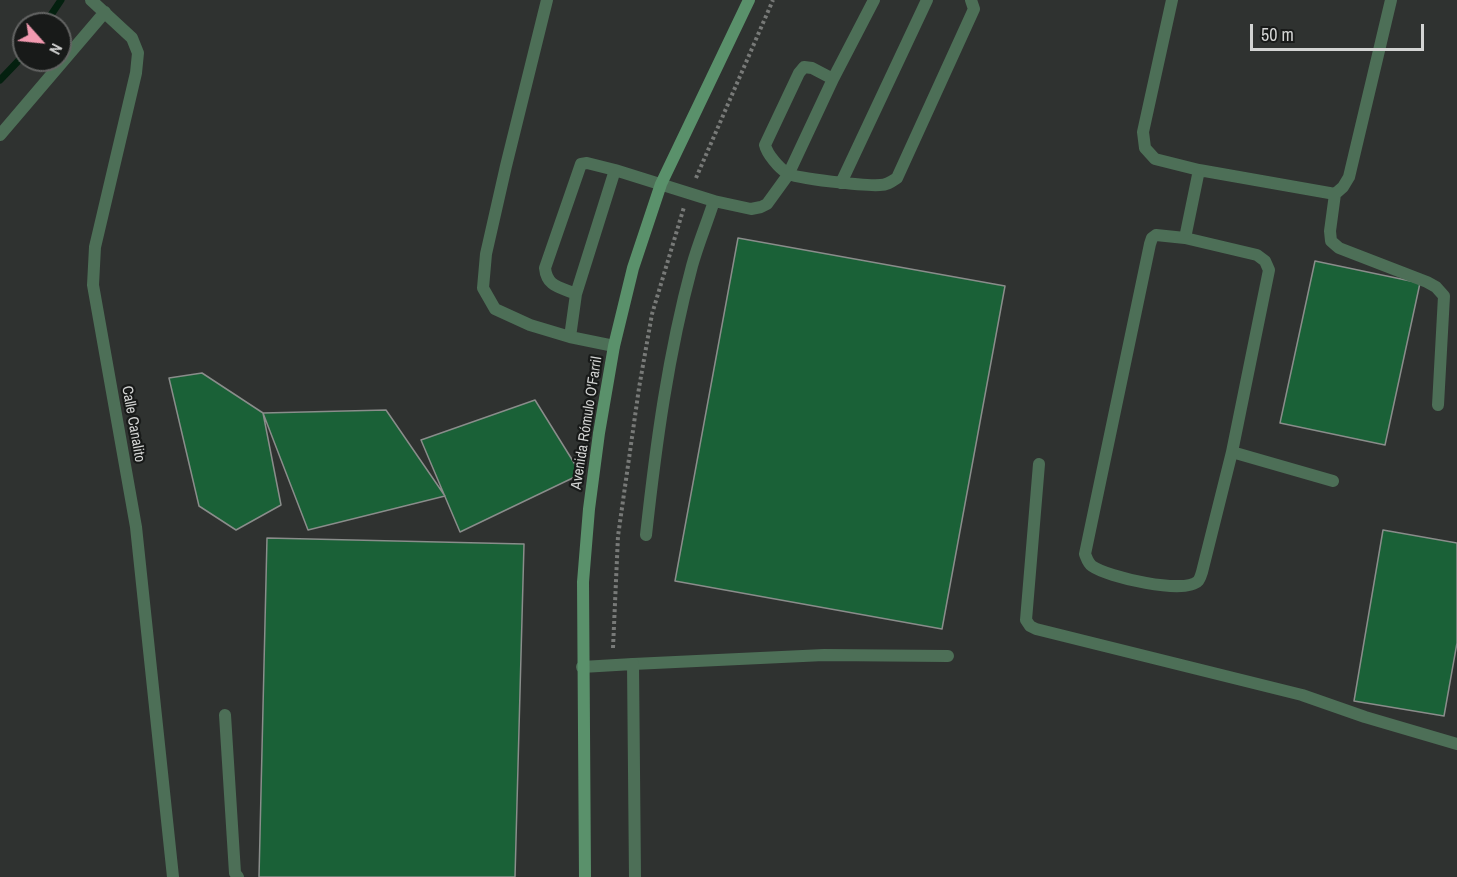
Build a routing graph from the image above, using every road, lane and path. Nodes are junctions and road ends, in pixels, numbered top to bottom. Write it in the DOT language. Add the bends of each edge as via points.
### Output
graph roads {
  1 [pos="91,0"];
  2 [pos="547,0"];
  3 [pos="749,0"];
  4 [pos="773,0"];
  5 [pos="874,0"];
  6 [pos="927,0"];
  7 [pos="971,0"];
  8 [pos="1172,0"];
  9 [pos="1391,0"];
  10 [pos="105,12"];
  11 [pos="833,79"];
  12 [pos="0,135"];
  13 [pos="615,170"];
  14 [pos="1199,170"];
  15 [pos="698,171"];
  16 [pos="789,175"];
  17 [pos="841,183"];
  18 [pos="661,184"];
  19 [pos="1335,194"];
  20 [pos="714,201"];
  21 [pos="684,208"];
  22 [pos="1185,238"];
  23 [pos="576,294"];
  24 [pos="570,337"];
  25 [pos="614,346"];
  26 [pos="1438,405"];
  27 [pos="1232,452"];
  28 [pos="1039,464"];
  29 [pos="1333,481"];
  30 [pos="646,535"];
  31 [pos="613,638"];
  32 [pos="948,656"];
  33 [pos="633,664"];
  34 [pos="582,667"];
  35 [pos="225,715"];
  36 [pos="1457,744"];
  37 [pos="173,877"];
  38 [pos="238,877"];
  39 [pos="585,877"];
  40 [pos="635,877"];
  1 -- 10 [label="street, Calle Canalito"];
  2 -- 24 [label="street" via="503,177 486,254 483,288 495,309"];
  3 -- 18 [label="street, Avenida Rómulo O'Farril"];
  4 -- 15 [label="path"];
  5 -- 11 [label="street"];
  6 -- 17 [label="street"];
  7 -- 17 [label="street" via="974,9 897,178 880,185"];
  8 -- 14 [label="street" via="1143,132 1145,148 1155,159"];
  9 -- 19 [label="street" via="1349,177"];
  10 -- 12 [label="street"];
  10 -- 37 [label="street, Calle Canalito" via="132,38 138,53 95,247 93,285 136,527"];
  11 -- 16 [label="street"];
  11 -- 16 [label="street" via="804,67 770,134 766,150"];
  13 -- 18 [label="street"];
  13 -- 23 [label="street"];
  13 -- 23 [label="street" via="581,164 545,268 546,278 552,284"];
  14 -- 19 [label="street"];
  14 -- 22 [label="street"];
  16 -- 17 [label="street"];
  16 -- 20 [label="street" via="761,207 751,209"];
  18 -- 20 [label="street"];
  18 -- 25 [label="street, Avenida Rómulo O'Farril" via="633,268"];
  19 -- 26 [label="street" via="1331,241 1339,248 1427,282 1444,296"];
  20 -- 30 [label="street" via="692,264 677,326 662,403"];
  21 -- 31 [label="path" via="652,314 639,388 618,536"];
  22 -- 27 [label="street" via="1257,255 1269,270"];
  22 -- 27 [label="street" via="1156,235 1150,244 1085,554 1088,561 1114,575 1166,587 1198,581"];
  23 -- 24 [label="street"];
  24 -- 25 [label="street"];
  25 -- 34 [label="street, Avenida Rómulo O'Farril" via="589,509"];
  27 -- 29 [label="street"];
  28 -- 36 [label="street" via="1026,620 1030,626 1302,694"];
  32 -- 33 [label="street" via="824,655"];
  33 -- 34 [label="street"];
  33 -- 40 [label="street"];
  34 -- 39 [label="street, Avenida Rómulo O'Farril"];
  35 -- 38 [label="street"];
}
